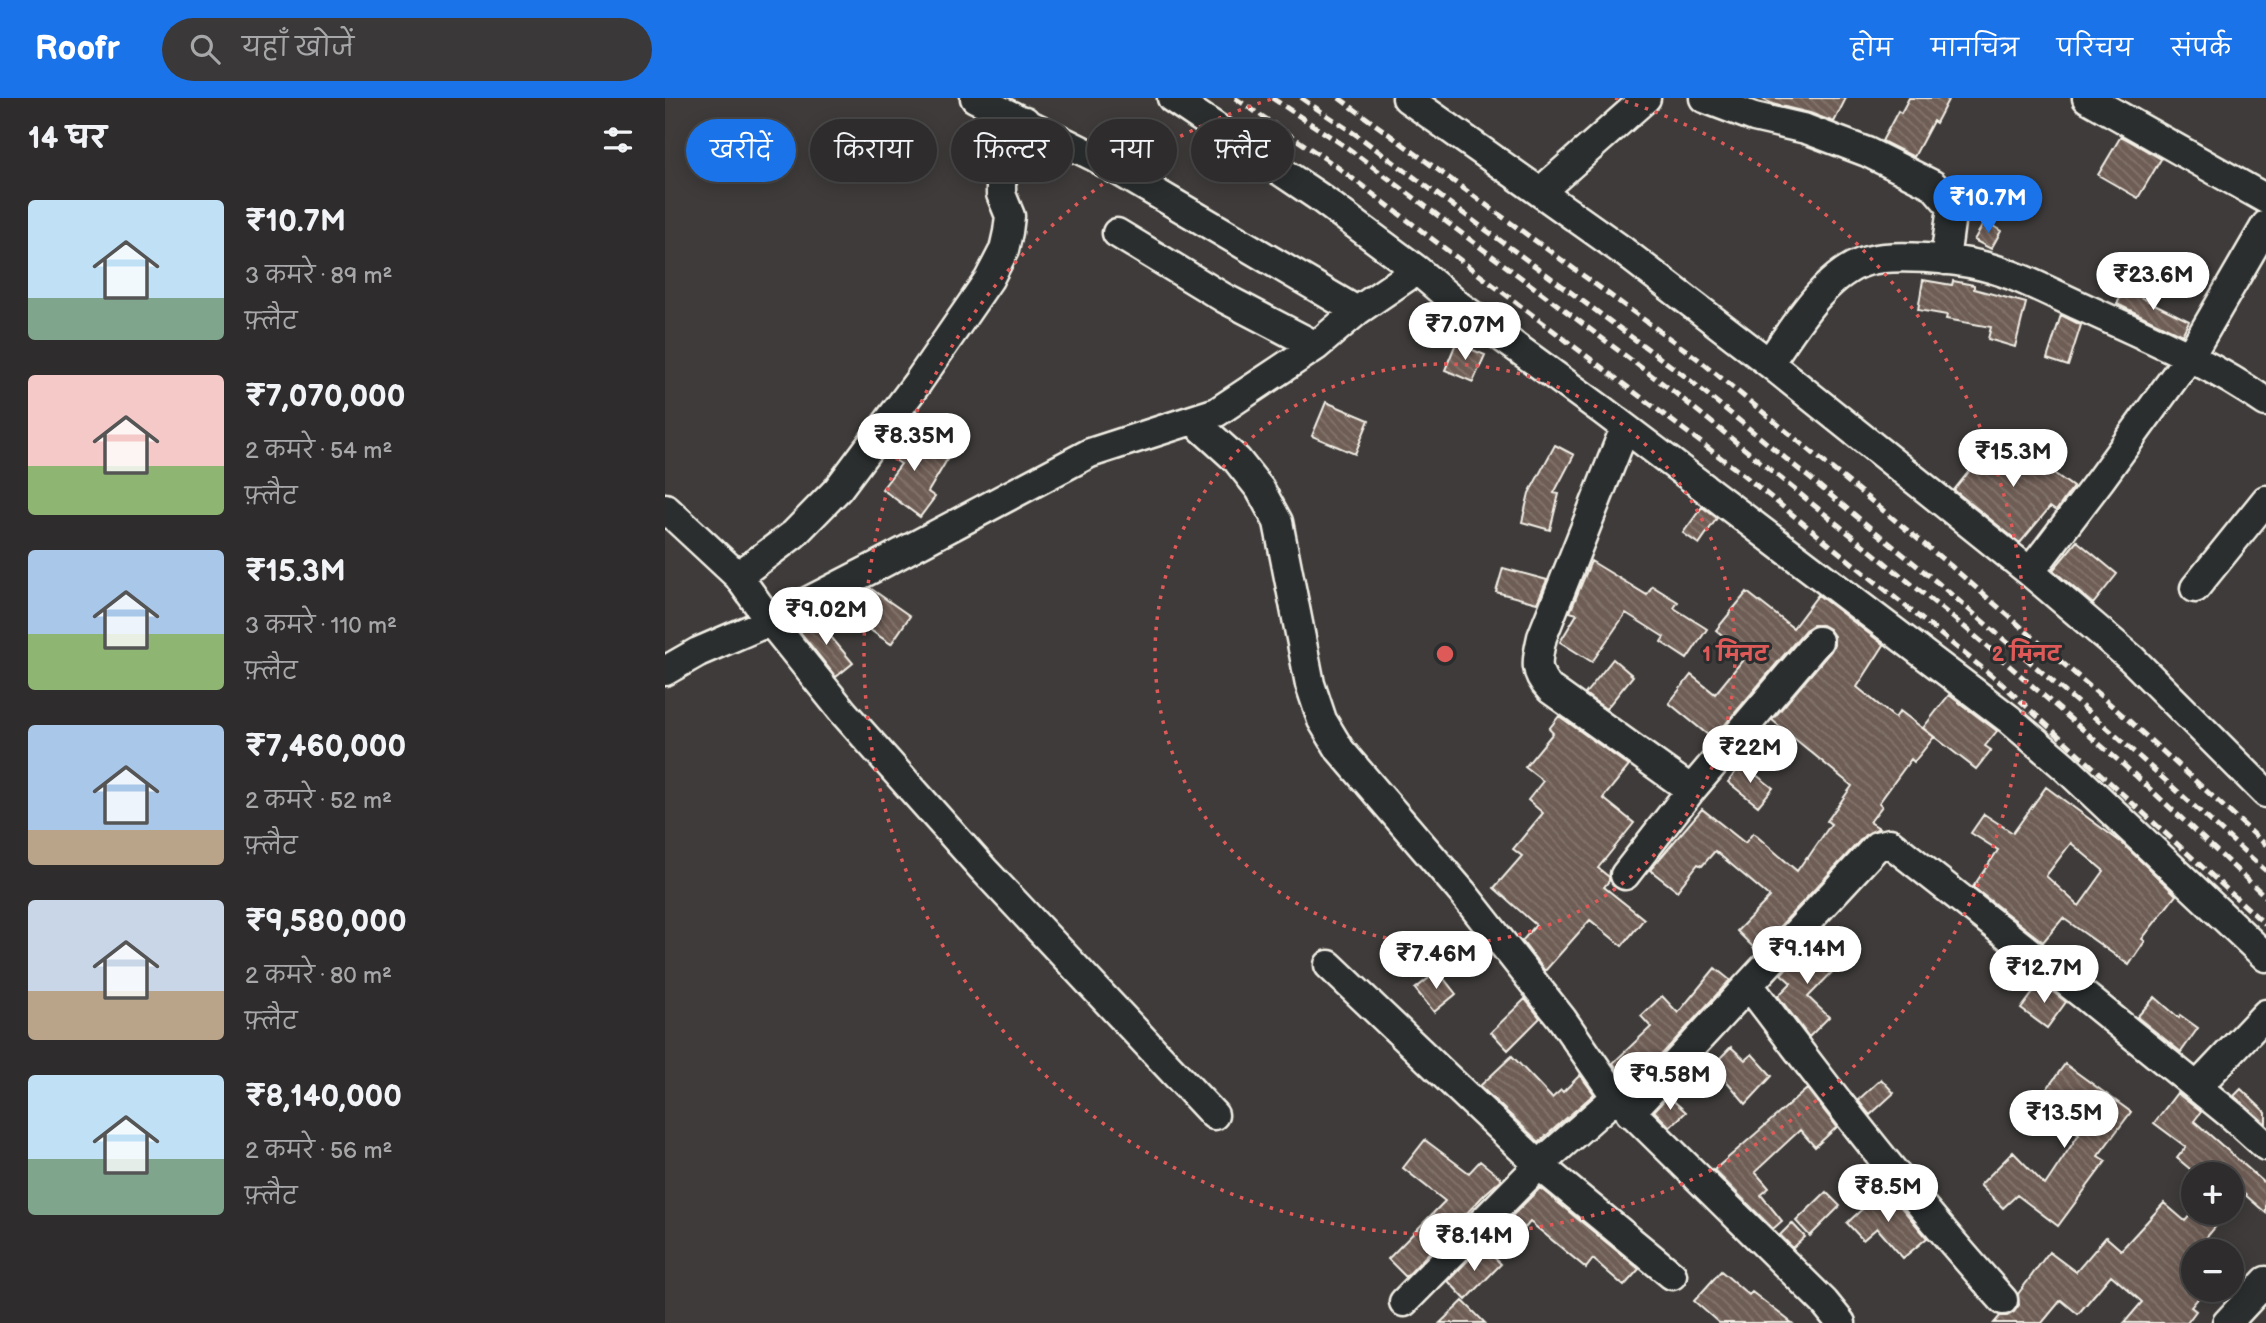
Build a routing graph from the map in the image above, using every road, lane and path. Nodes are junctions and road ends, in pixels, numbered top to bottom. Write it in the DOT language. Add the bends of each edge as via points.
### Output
graph roads {
  1 [pos="975,98"];
  2 [pos="1172,98"];
  3 [pos="1407,98"];
  4 [pos="1646,98"];
  5 [pos="1704,98"];
  6 [pos="2087,98"];
  7 [pos="1760,107"];
  8 [pos="1021,119"];
  9 [pos="1073,146"];
  10 [pos="1001,182"];
  11 [pos="1540,192"];
  12 [pos="2266,199"];
  13 [pos="2266,225"];
  14 [pos="1117,233"];
  15 [pos="1945,260"];
  16 [pos="1417,270"];
  17 [pos="1357,311"];
  18 [pos="1316,346"];
  19 [pos="2190,356"];
  20 [pos="1769,363"];
  21 [pos="2266,402"];
  22 [pos="1194,421"];
  23 [pos="1625,428"];
  24 [pos="2266,500"];
  25 [pos="665,508"];
  26 [pos="2030,572"];
  27 [pos="738,576"];
  28 [pos="2195,588"];
  29 [pos="770,621"];
  30 [pos="1818,641"];
  31 [pos="665,671"];
  32 [pos="1691,790"];
  33 [pos="2266,793"];
  34 [pos="1625,874"];
  35 [pos="2266,957"];
  36 [pos="1329,965"];
  37 [pos="1749,985"];
  38 [pos="2266,1014"];
  39 [pos="2197,1087"];
  40 [pos="1623,1105"];
  41 [pos="1214,1115"];
  42 [pos="2266,1146"];
  43 [pos="1539,1165"];
  44 [pos="1672,1275"];
  45 [pos="2266,1281"];
  46 [pos="2003,1300"];
  47 [pos="1404,1302"];
  48 [pos="1841,1323"];
  49 [pos="2227,1323"];
  1 -- 8 [label="street"];
  2 -- 16 [label="street"];
  3 -- 11 [label="street"];
  4 -- 11 [label="street"];
  5 -- 7 [label="street"];
  6 -- 12 [label="street"];
  7 -- 15 [label="street" via="1933,185 1952,206"];
  9 -- 17 [label="street"];
  10 -- 27 [label="street" via="1010,216 1003,250 989,279 838,489 794,534"];
  11 -- 20 [label="street"];
  13 -- 19 [label="street"];
  14 -- 18 [label="street" via="1224,298"];
  15 -- 19 [label="street" via="2013,275"];
  15 -- 20 [label="street" via="1865,261 1842,274 1819,295"];
  16 -- 17 [label="street"];
  16 -- 23 [label="street"];
  17 -- 18 [label="street"];
  18 -- 22 [label="street" via="1217,412"];
  19 -- 21 [label="street"];
  19 -- 26 [label="street"];
  20 -- 26 [label="street"];
  22 -- 29 [label="street" via="1090,453"];
  22 -- 40 [label="street" via="1237,460 1278,522 1310,684 1322,720 1340,750 1462,892"];
  23 -- 32 [label="street" via="1542,637 1537,665 1540,678 1550,689"];
  23 -- 35 [label="street" via="2009,719"];
  24 -- 28 [label="street"];
  25 -- 27 [label="street"];
  26 -- 33 [label="street" via="2132,659"];
  27 -- 29 [label="street"];
  29 -- 31 [label="street"];
  29 -- 41 [label="street" via="844,713 984,870"];
  30 -- 32 [label="street"];
  32 -- 34 [label="street"];
  36 -- 43 [label="street"];
  37 -- 39 [label="street" via="1877,846 1890,843"];
  37 -- 40 [label="street"];
  37 -- 46 [label="street" via="1827,1089"];
  38 -- 39 [label="street"];
  39 -- 42 [label="street"];
  40 -- 43 [label="street"];
  40 -- 48 [label="street" via="1805,1282"];
  43 -- 44 [label="street"];
  43 -- 47 [label="street"];
  45 -- 49 [label="street"];
}
